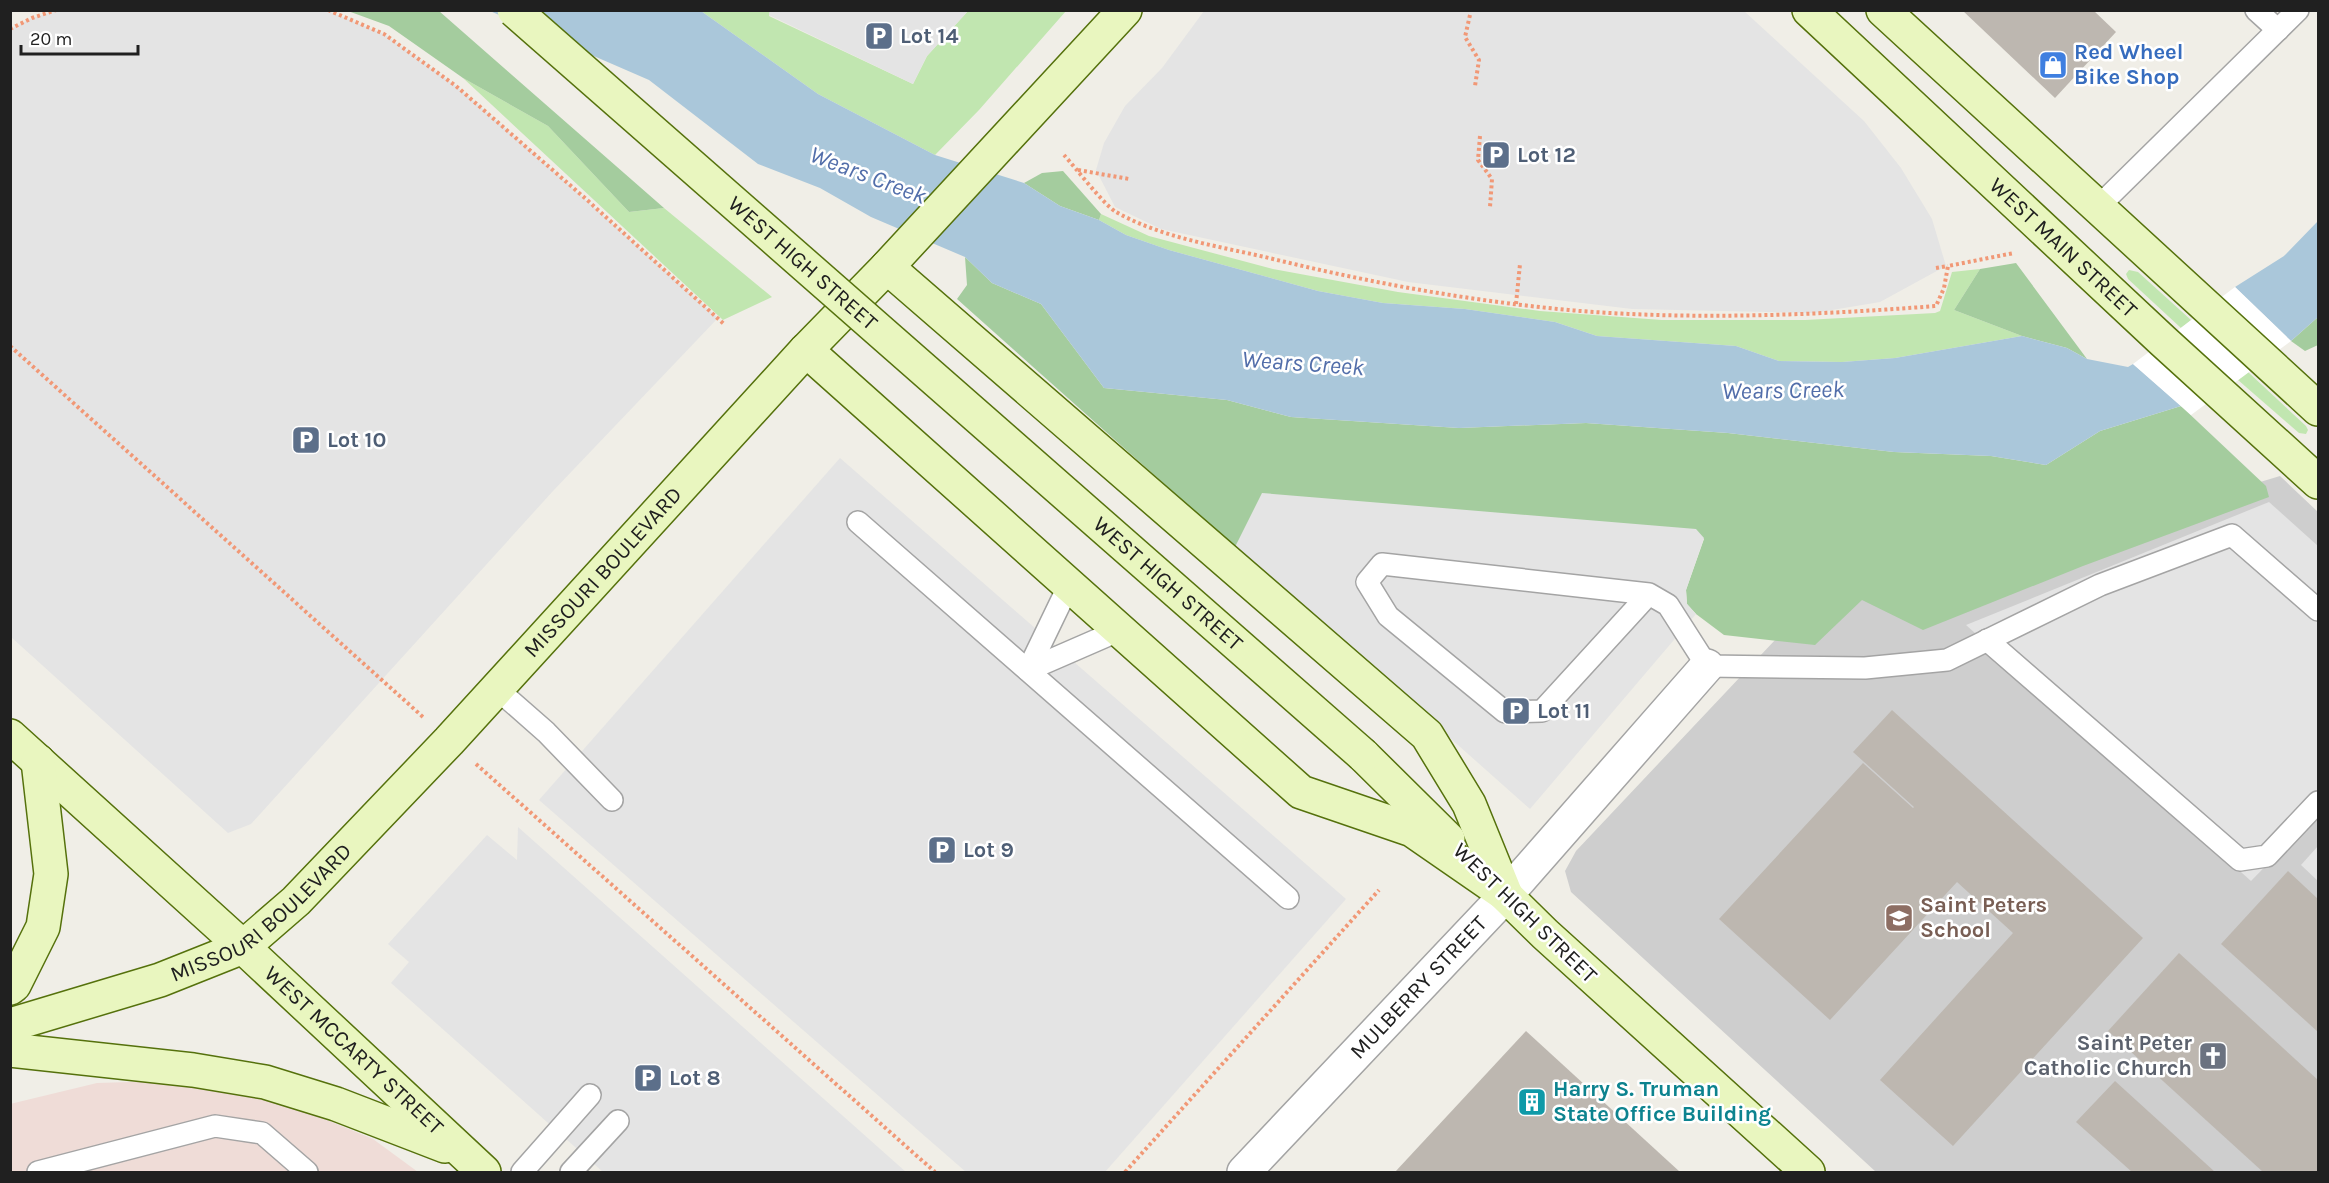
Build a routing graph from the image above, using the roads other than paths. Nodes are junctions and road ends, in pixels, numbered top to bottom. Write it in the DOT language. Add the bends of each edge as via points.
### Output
graph roads {
  1 [pos="514,10"];
  2 [pos="1125,10"];
  3 [pos="1809,10"];
  4 [pos="1883,10"];
  5 [pos="2256,10"];
  6 [pos="2298,10"];
  7 [pos="2278,30"];
  8 [pos="2098,207"];
  9 [pos="887,267"];
  10 [pos="806,350"];
  11 [pos="2319,409"];
  12 [pos="2319,482"];
  13 [pos="858,522"];
  14 [pos="1069,585"];
  15 [pos="1649,594"];
  16 [pos="2319,610"];
  17 [pos="1120,630"];
  18 [pos="1987,640"];
  19 [pos="1707,666"];
  20 [pos="1028,670"];
  21 [pos="497,689"];
  22 [pos="10,736"];
  23 [pos="38,761"];
  24 [pos="612,800"];
  25 [pos="2319,802"];
  26 [pos="1506,896"];
  27 [pos="1288,898"];
  28 [pos="243,947"];
  29 [pos="10,988"];
  30 [pos="10,1025"];
  31 [pos="10,1050"];
  32 [pos="590,1095"];
  33 [pos="618,1121"];
  34 [pos="473,1166"];
  35 [pos="38,1173"];
  36 [pos="308,1173"];
  37 [pos="522,1173"];
  38 [pos="571,1173"];
  39 [pos="1244,1173"];
  40 [pos="1808,1173"];
  1 -- 26 [label="street, WEST HIGH STREET, bridge" via="1363,755"];
  2 -- 9 [label="street, MISSOURI BOULEVARD"];
  3 -- 12 [label="street, WEST MAIN STREET"];
  4 -- 8 [label="street"];
  5 -- 7 [label="lane"];
  6 -- 7 [label="lane"];
  7 -- 8 [label="lane"];
  8 -- 11 [label="street"];
  9 -- 10 [label="street, MISSOURI BOULEVARD"];
  9 -- 26 [label="street" via="1427,735 1469,804"];
  10 -- 14 [label="street"];
  10 -- 21 [label="street, MISSOURI BOULEVARD"];
  13 -- 20 [label="lane"];
  14 -- 17 [label="street"];
  14 -- 20 [label="lane"];
  15 -- 15 [label="lane" via="1382,564 1367,582 1388,616 1505,712 1542,711"];
  15 -- 19 [label="lane" via="1668,605"];
  16 -- 18 [label="lane" via="2232,535 2100,585"];
  17 -- 20 [label="lane"];
  17 -- 26 [label="street" via="1301,792 1412,830"];
  18 -- 19 [label="lane" via="1947,660 1864,668"];
  18 -- 25 [label="lane" via="2240,860 2267,856"];
  19 -- 26 [label="street, MULBERRY STREET"];
  20 -- 27 [label="lane"];
  21 -- 24 [label="lane" via="546,732"];
  21 -- 28 [label="street, MISSOURI BOULEVARD" via="296,901"];
  22 -- 23 [label="street, WEST MCCARTY STREET"];
  23 -- 28 [label="street, WEST MCCARTY STREET"];
  23 -- 29 [label="street" via="51,874 43,927"];
  26 -- 39 [label="street, MULBERRY STREET"];
  26 -- 40 [label="street, WEST HIGH STREET"];
  28 -- 30 [label="street, MISSOURI BOULEVARD" via="160,980"];
  28 -- 34 [label="street, WEST MCCARTY STREET"];
  31 -- 34 [label="street" via="265,1082 336,1104"];
  32 -- 37 [label="lane"];
  33 -- 38 [label="lane"];
  35 -- 36 [label="lane" via="215,1126 262,1133"];
}
